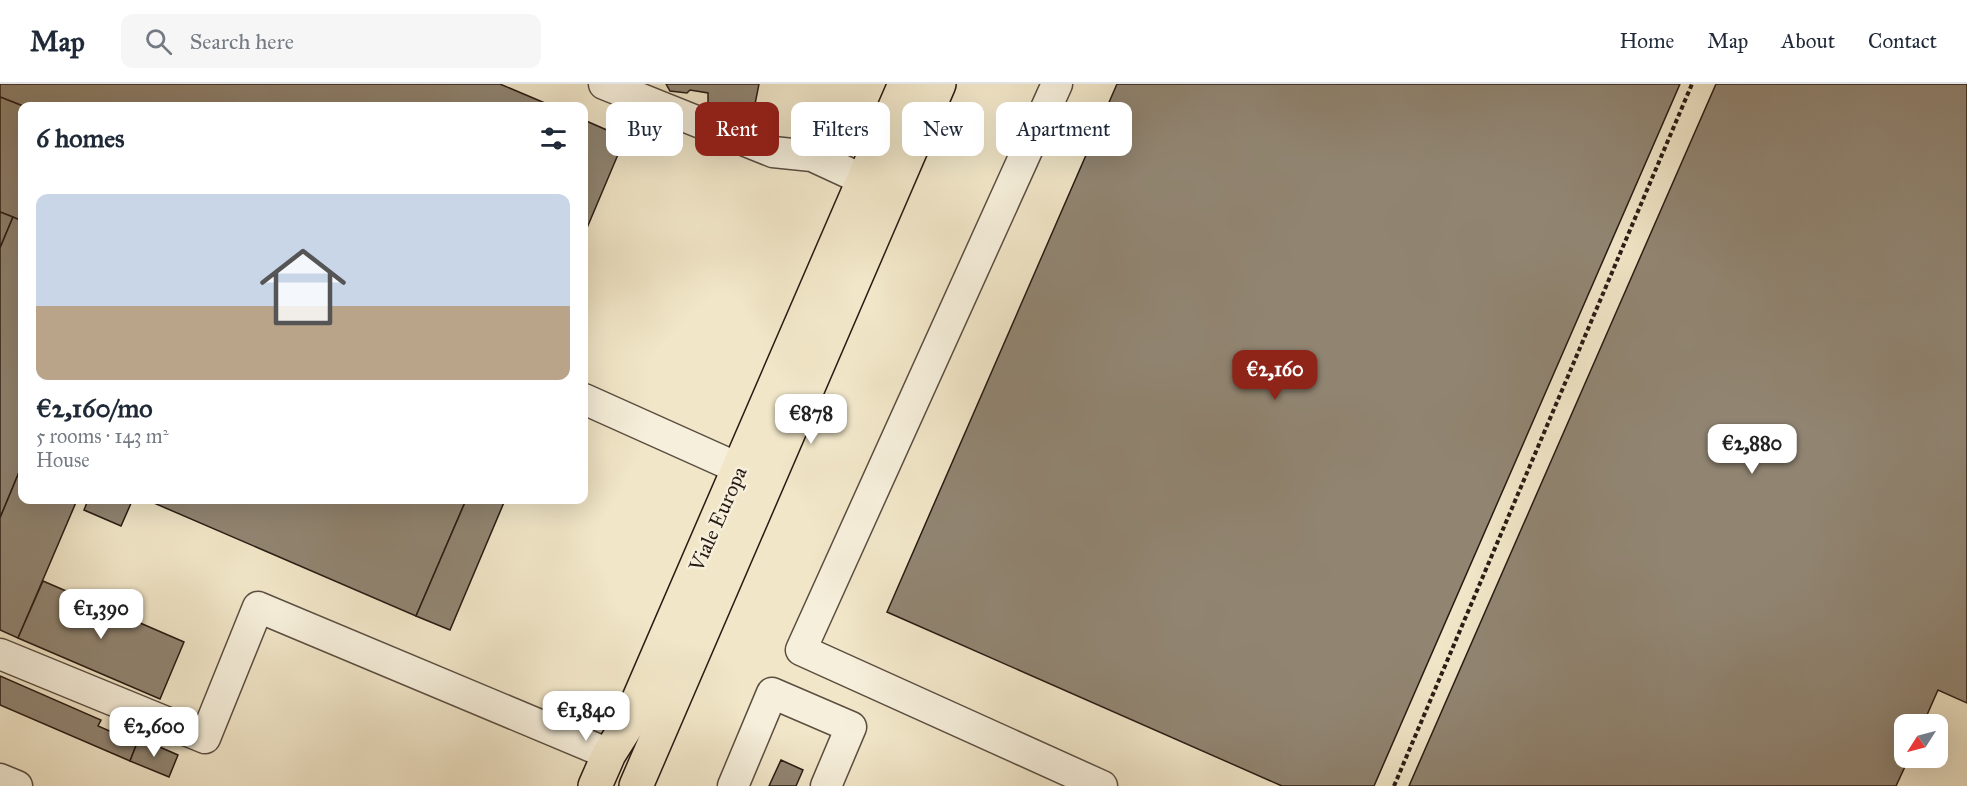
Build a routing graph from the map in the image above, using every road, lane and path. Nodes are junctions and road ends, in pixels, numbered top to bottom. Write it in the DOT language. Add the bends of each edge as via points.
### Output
graph roads {
  1 [pos="604,84"];
  2 [pos="905,84"];
  3 [pos="939,84"];
  4 [pos="1057,84"];
  5 [pos="1692,84"];
  6 [pos="864,180"];
  7 [pos="588,401"];
  8 [pos="740,469"];
  9 [pos="0,654"];
  10 [pos="609,754"];
  11 [pos="0,779"];
  12 [pos="17,786"];
  13 [pos="595,786"];
  14 [pos="636,786"];
  15 [pos="733,786"];
  16 [pos="826,786"];
  17 [pos="1102,786"];
  18 [pos="1394,786"];
  1 -- 6 [label="street" via="773,152 812,156"];
  2 -- 6 [label="main road, Viale Europa"];
  3 -- 14 [label="main road, Viale Europa"];
  4 -- 17 [label="street" via="801,650"];
  5 -- 18 [label="path"];
  6 -- 8 [label="main road, Viale Europa"];
  7 -- 8 [label="street"];
  8 -- 10 [label="main road, Viale Europa" via="628,724"];
  9 -- 10 [label="street" via="205,738 258,607"];
  10 -- 13 [label="main road, Viale Europa"];
  11 -- 12 [label="street"];
  15 -- 16 [label="street" via="772,693 851,727"];
}
